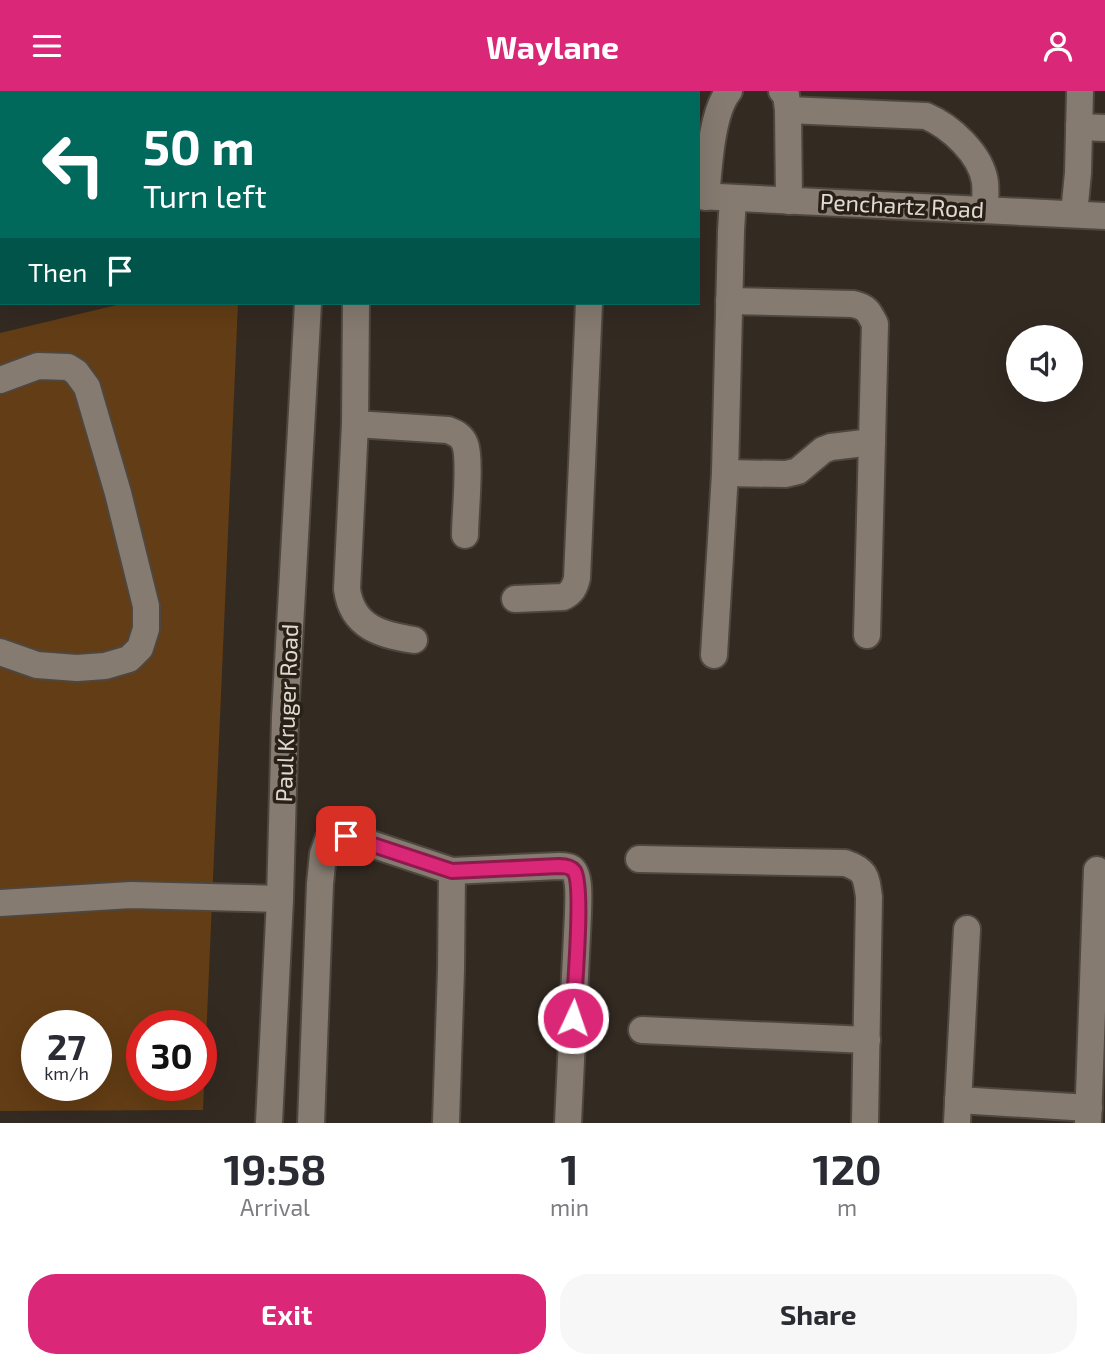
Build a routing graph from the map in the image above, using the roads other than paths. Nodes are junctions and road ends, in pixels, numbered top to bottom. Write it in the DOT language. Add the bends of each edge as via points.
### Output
graph roads {
  1 [pos="729,91"];
  2 [pos="1080,91"];
  3 [pos="785,100"];
  4 [pos="1092,128"];
  5 [pos="702,196"];
  6 [pos="733,198"];
  7 [pos="789,201"];
  8 [pos="985,210"];
  9 [pos="1074,214"];
  10 [pos="1105,216"];
  11 [pos="729,300"];
  12 [pos="308,305"];
  13 [pos="356,305"];
  14 [pos="589,305"];
  15 [pos="0,380"];
  16 [pos="355,424"];
  17 [pos="872,442"];
  18 [pos="725,473"];
  19 [pos="465,535"];
  20 [pos="515,599"];
  21 [pos="867,635"];
  22 [pos="414,640"];
  23 [pos="0,652"];
  24 [pos="714,655"];
  25 [pos="639,859"];
  26 [pos="1097,870"];
  27 [pos="452,871"];
  28 [pos="280,899"];
  29 [pos="0,903"];
  30 [pos="967,929"];
  31 [pos="642,1030"];
  32 [pos="867,1040"];
  33 [pos="1098,1062"];
  34 [pos="957,1112"];
  35 [pos="1088,1116"];
  36 [pos="269,1123"];
  37 [pos="311,1123"];
  38 [pos="446,1123"];
  39 [pos="568,1123"];
  40 [pos="865,1123"];
  1 -- 5 [label="street" via="717,117"];
  2 -- 4 [label="street"];
  3 -- 7 [label="street"];
  3 -- 8 [label="street" via="938,121 955,132 979,166 985,180"];
  4 -- 9 [label="street" via="1078,173"];
  5 -- 6 [label="street, Penchartz Road"];
  6 -- 7 [label="street, Penchartz Road"];
  6 -- 11 [label="street"];
  7 -- 8 [label="street, Penchartz Road"];
  8 -- 9 [label="street, Penchartz Road"];
  9 -- 10 [label="street, Penchartz Road"];
  11 -- 17 [label="street" via="853,305 870,312 875,324"];
  11 -- 18 [label="street"];
  12 -- 28 [label="street, Paul Kruger Road" via="285,717"];
  13 -- 16 [label="street"];
  14 -- 20 [label="street" via="577,578 569,595"];
  15 -- 23 [label="street" via="38,366 68,367 87,387 146,606 140,648 129,659 77,668 37,665"];
  16 -- 19 [label="street" via="448,431 461,438 468,453"];
  16 -- 22 [label="street" via="349,603 372,629"];
  17 -- 18 [label="street" via="831,447 798,471 786,474"];
  17 -- 21 [label="street"];
  18 -- 24 [label="street"];
  25 -- 32 [label="street" via="845,863 861,868 869,897"];
  26 -- 33 [label="street"];
  27 -- 37 [label="street" via="346,836 328,840 320,884"];
  27 -- 38 [label="street"];
  27 -- 39 [label="street" via="559,866 574,871 578,914"];
  28 -- 29 [label="street" via="131,895"];
  28 -- 36 [label="street, Paul Kruger Road"];
  30 -- 34 [label="street"];
  31 -- 32 [label="street"];
  32 -- 40 [label="street"];
  33 -- 35 [label="street"];
  34 -- 35 [label="street"];
}
